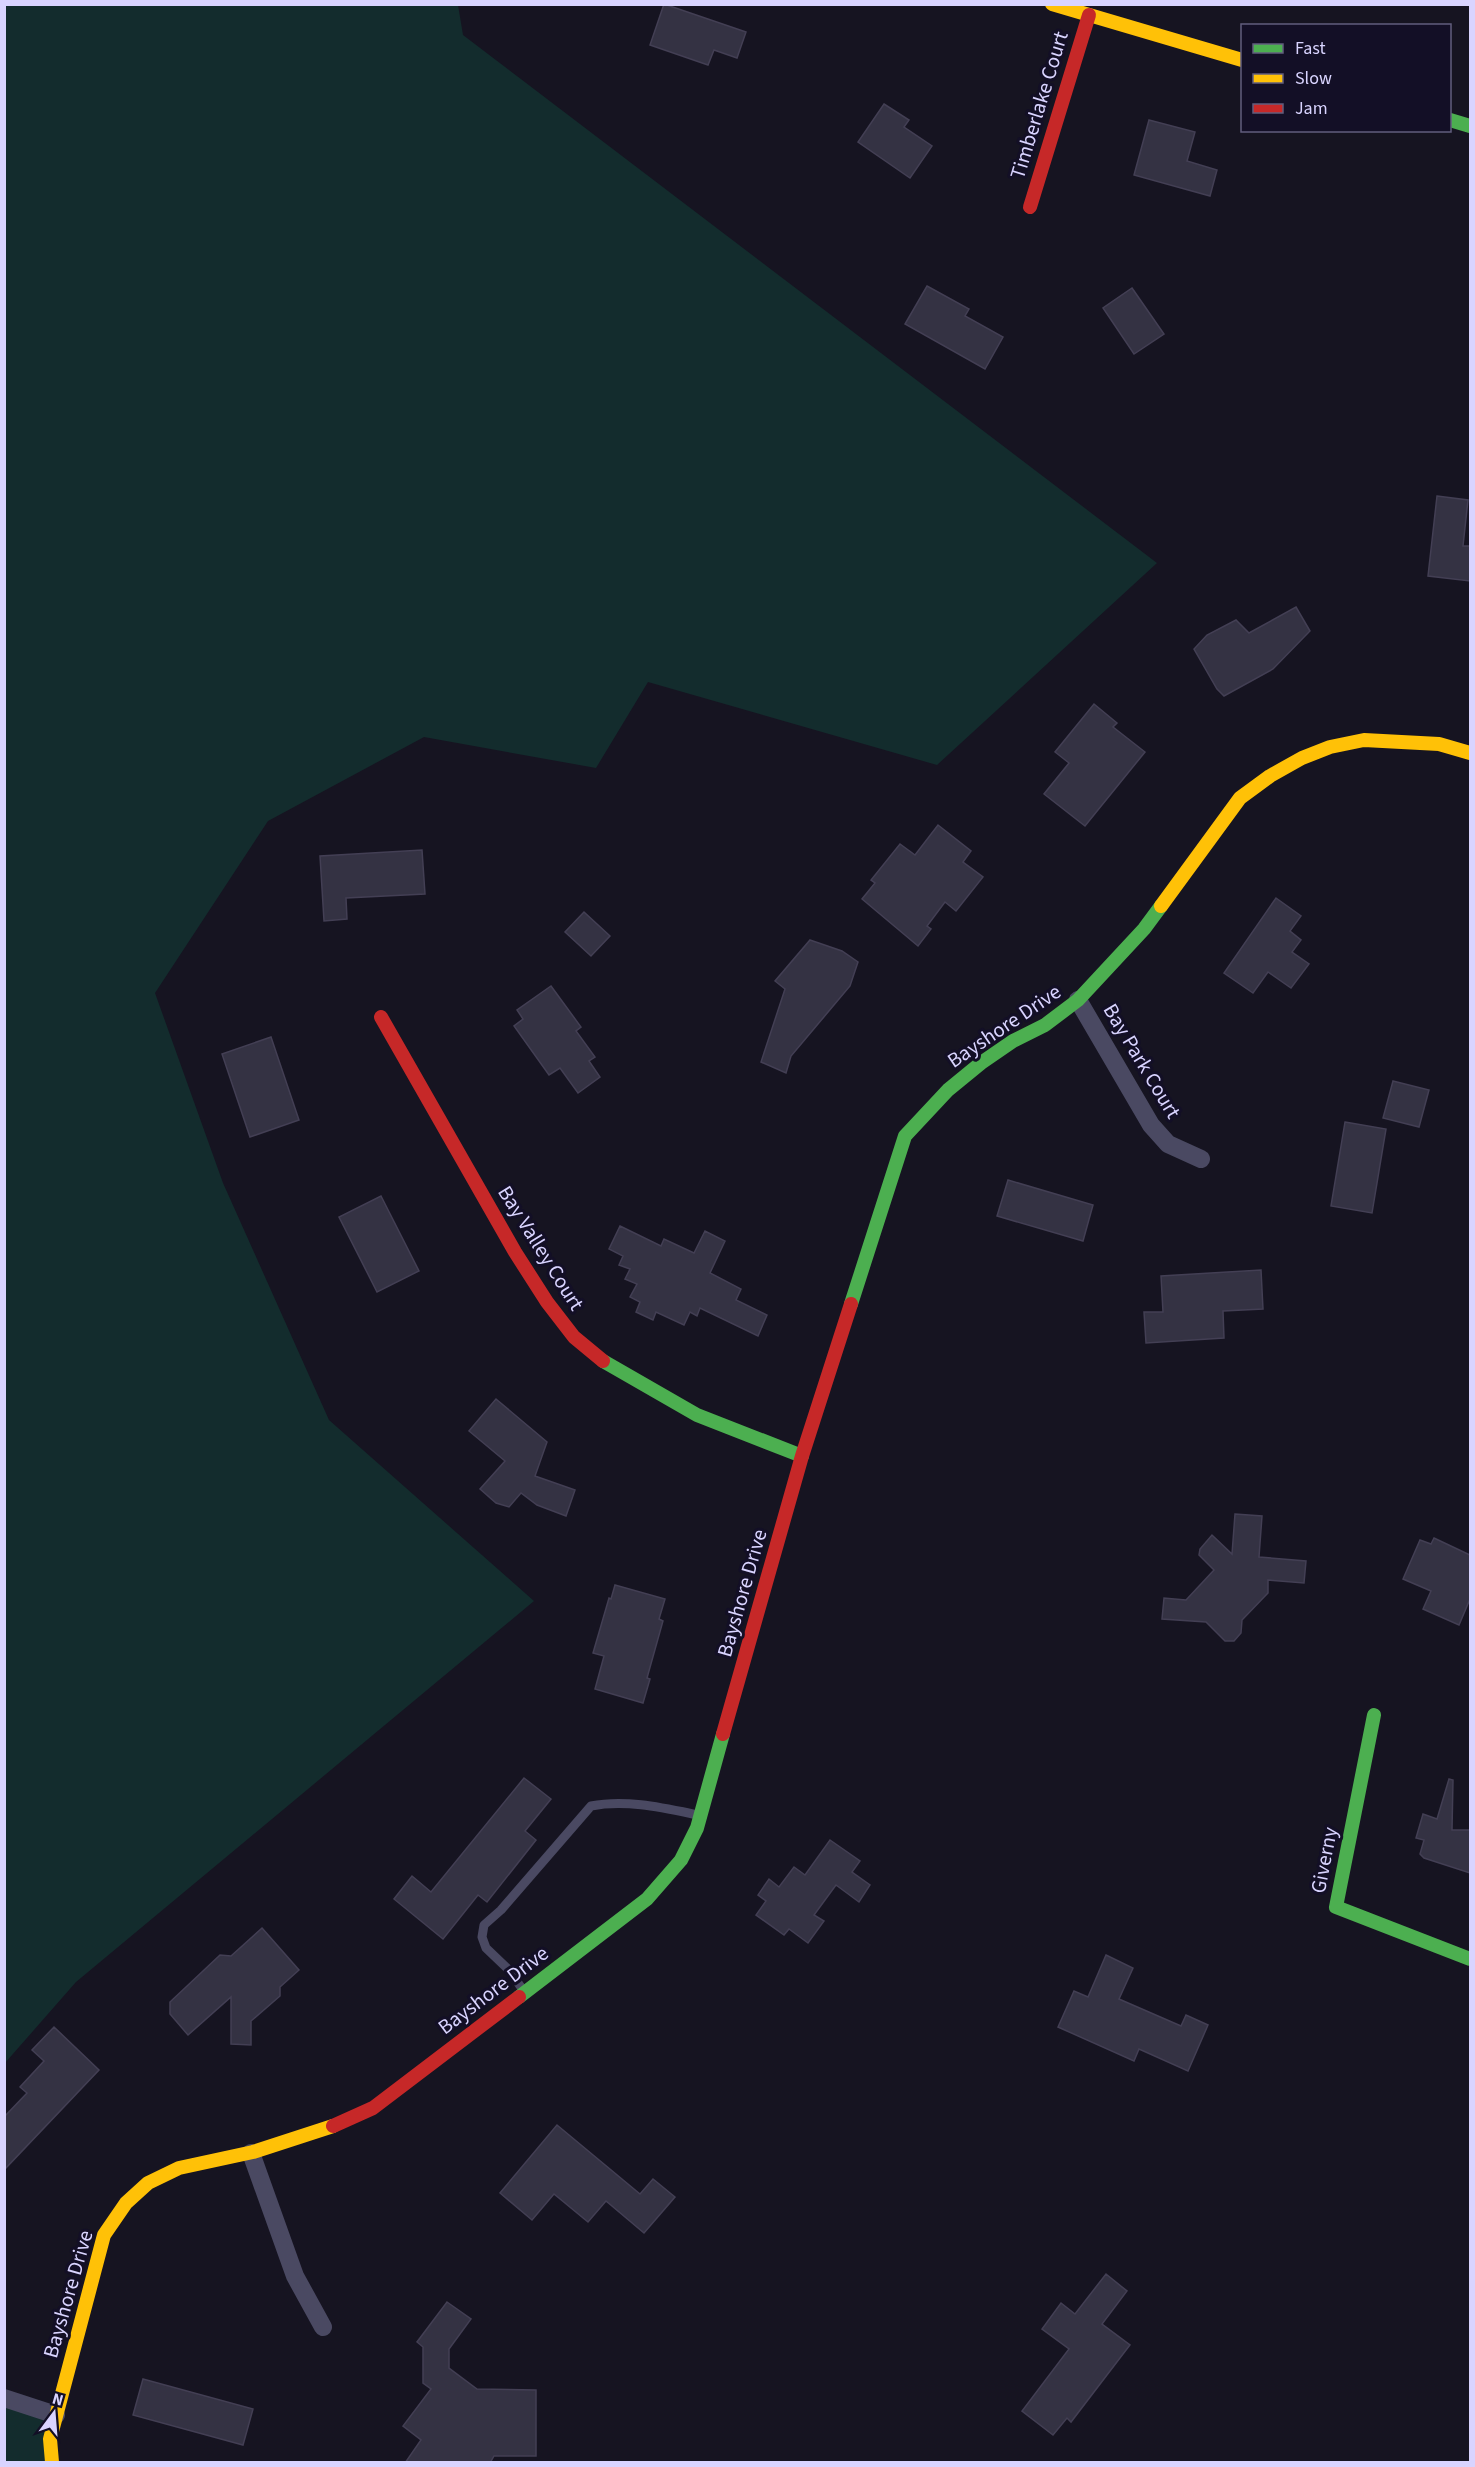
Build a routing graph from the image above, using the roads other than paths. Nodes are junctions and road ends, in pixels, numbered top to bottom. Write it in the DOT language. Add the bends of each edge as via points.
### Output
graph roads {
  1 [pos="1052,4"];
  2 [pos="1089,15"];
  3 [pos="1241,60"];
  4 [pos="1451,121"];
  5 [pos="1470,126"];
  6 [pos="1030,207"];
  7 [pos="1470,753"];
  8 [pos="1078,1000"];
  9 [pos="381,1017"];
  10 [pos="1202,1159"];
  11 [pos="802,1456"];
  12 [pos="1374,1715"];
  13 [pos="700,1816"];
  14 [pos="1470,1959"];
  15 [pos="525,1992"];
  16 [pos="251,2152"];
  17 [pos="323,2327"];
  18 [pos="4,2398"];
  19 [pos="56,2415"];
  20 [pos="52,2463"];
  1 -- 2 [label="street"];
  2 -- 3 [label="street"];
  2 -- 6 [label="street, Timberlake Court"];
  4 -- 5 [label="street"];
  7 -- 8 [label="street, Bayshore Drive" via="1439,744 1364,740 1311,754 1270,776 1240,798 1144,929"];
  8 -- 10 [label="street, Bay Park Court" via="1151,1125 1168,1144"];
  8 -- 11 [label="street, Bayshore Drive" via="1046,1025 1012,1041 981,1063 948,1090 905,1136"];
  9 -- 11 [label="street, Bay Valley Court" via="515,1252 546,1302 574,1337 603,1362 697,1415"];
  11 -- 13 [label="street, Bayshore Drive"];
  12 -- 14 [label="street, Giverny" via="1336,1907"];
  13 -- 15 [label="street, Bayshore Drive" via="681,1860 647,1899"];
  13 -- 15 [label="lane" via="658,1806 591,1806 484,1925 482,1937 486,1948"];
  15 -- 16 [label="street, Bayshore Drive" via="374,2108 343,2124"];
  16 -- 17 [label="street" via="295,2276"];
  16 -- 19 [label="street, Bayshore Drive" via="183,2166 155,2178 114,2217 104,2235"];
  18 -- 19 [label="street"];
  19 -- 20 [label="street, Bayshore Drive" via="50,2439"];
}
